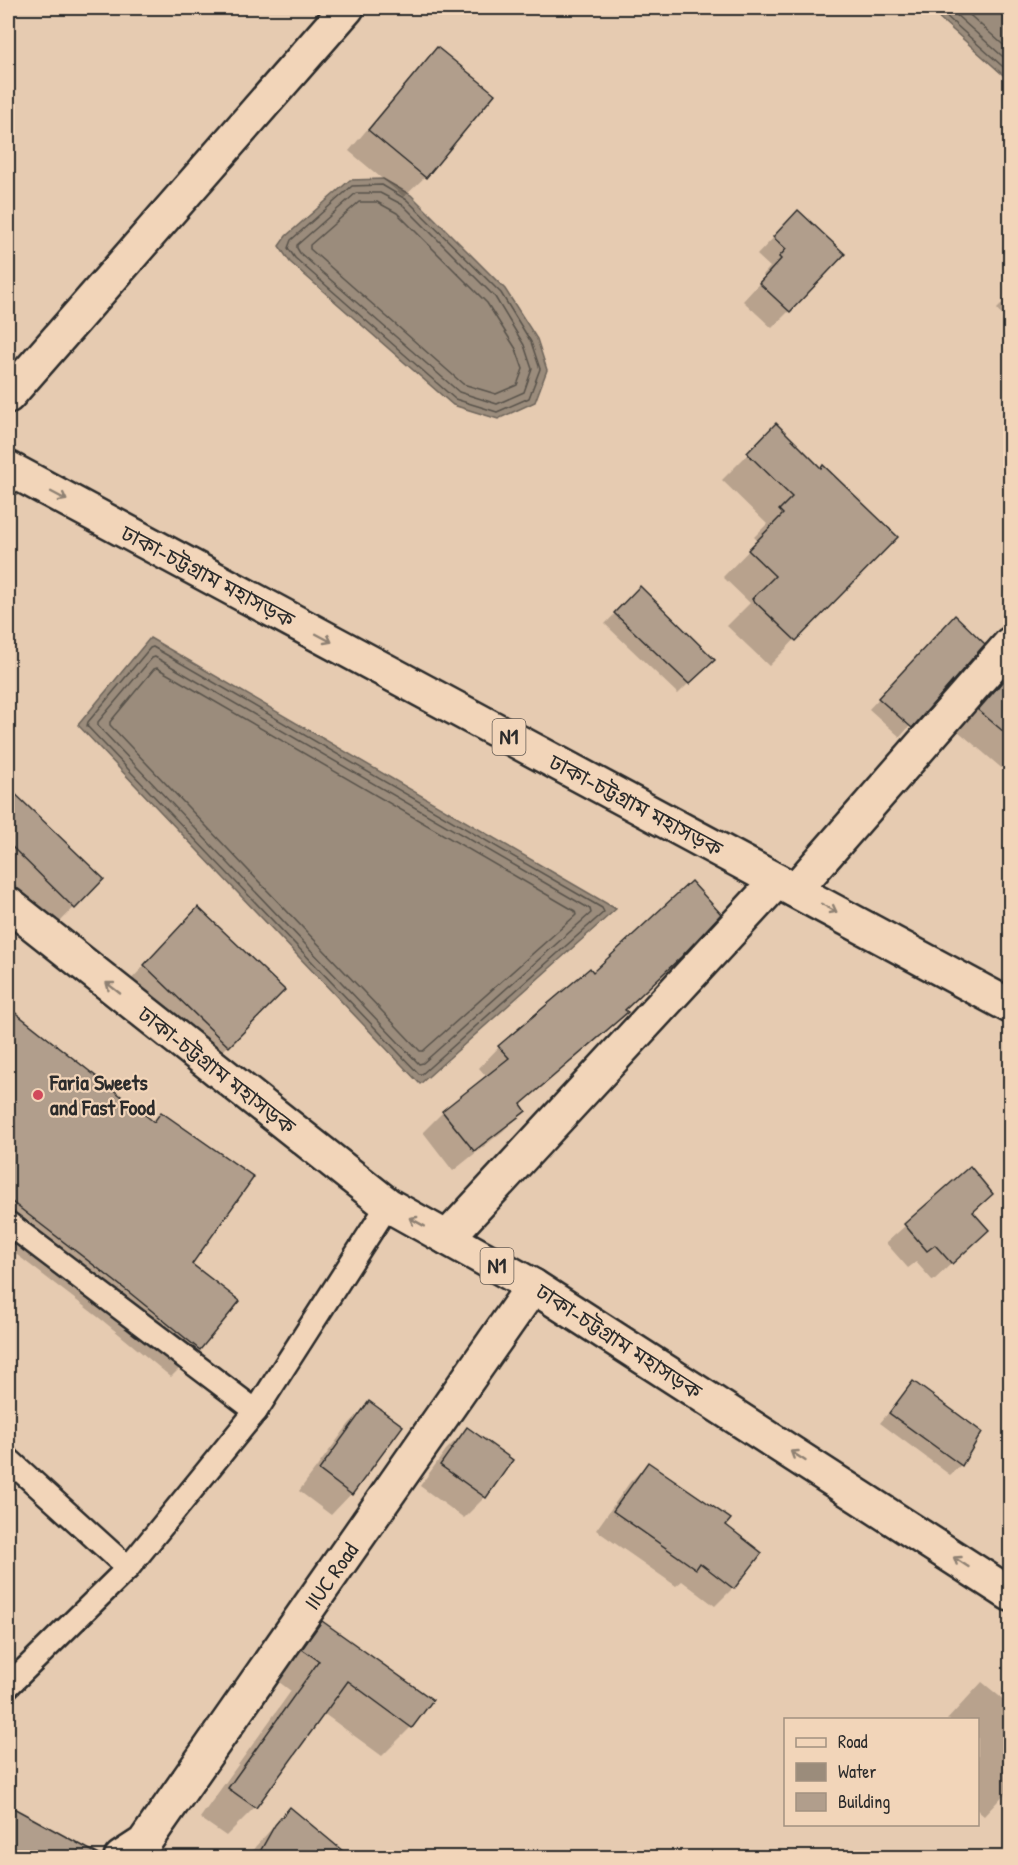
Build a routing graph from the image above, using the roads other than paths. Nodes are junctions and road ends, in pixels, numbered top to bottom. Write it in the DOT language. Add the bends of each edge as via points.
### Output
graph roads {
  1 [pos="347,8"];
  2 [pos="8,396"];
  3 [pos="8,468"];
  4 [pos="1011,644"];
  5 [pos="786,885"];
  6 [pos="8,904"];
  7 [pos="1011,1006"];
  8 [pos="388,1205"];
  9 [pos="8,1223"];
  10 [pos="447,1238"];
  11 [pos="533,1286"];
  12 [pos="256,1411"];
  13 [pos="8,1459"];
  14 [pos="128,1568"];
  15 [pos="1011,1594"];
  16 [pos="8,1686"];
  17 [pos="121,1857"];
  1 -- 2 [label="main road"];
  3 -- 5 [label="main road, ঢাকা-চট্টগ্রাম মহাসড়ক / N1, one-way"];
  4 -- 5 [label="main road"];
  5 -- 7 [label="main road, ঢাকা-চট্টগ্রাম মহাসড়ক / N1, one-way"];
  5 -- 10 [label="main road"];
  8 -- 6 [label="main road, ঢাকা-চট্টগ্রাম মহাসড়ক / N1, one-way"];
  10 -- 8 [label="main road, ঢাকা-চট্টগ্রাম মহাসড়ক / N1, one-way"];
  8 -- 12 [label="lane"];
  9 -- 12 [label="lane"];
  10 -- 11 [label="main road, ঢাকা-চট্টগ্রাম মহাসড়ক / N1"];
  15 -- 11 [label="main road, ঢাকা-চট্টগ্রাম মহাসড়ক / N1, one-way"];
  11 -- 17 [label="main road, IIUC Road" via="144,1843"];
  12 -- 14 [label="lane"];
  13 -- 14 [label="lane"];
  14 -- 16 [label="lane"];
}
